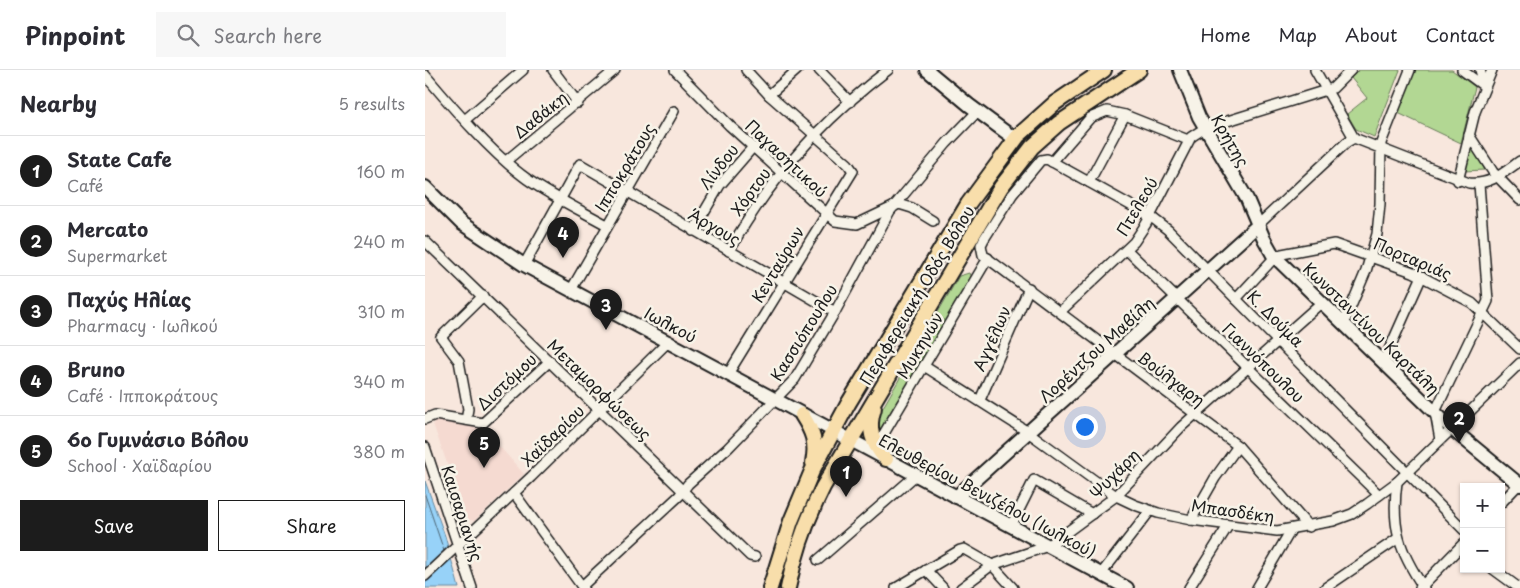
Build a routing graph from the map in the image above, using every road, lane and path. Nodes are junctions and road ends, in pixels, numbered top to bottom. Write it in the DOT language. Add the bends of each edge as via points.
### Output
graph roads {
  1 [pos="523,70"];
  2 [pos="553,70"];
  3 [pos="615,70"];
  4 [pos="675,70"];
  5 [pos="746,70"];
  6 [pos="797,70"];
  7 [pos="819,70"];
  8 [pos="888,70"];
  9 [pos="1104,70"];
  10 [pos="1139,70"];
  11 [pos="1181,70"];
  12 [pos="1315,70"];
  13 [pos="1351,70"];
  14 [pos="1410,70"];
  15 [pos="1463,70"];
  16 [pos="1480,70"];
  17 [pos="1492,70"];
  18 [pos="933,72"];
  19 [pos="425,75"];
  20 [pos="1485,87"];
  21 [pos="1327,90"];
  22 [pos="769,95"];
  23 [pos="850,102"];
  24 [pos="578,103"];
  25 [pos="674,112"];
  26 [pos="977,112"];
  27 [pos="1125,115"];
  28 [pos="466,120"];
  29 [pos="1205,128"];
  30 [pos="812,135"];
  31 [pos="1469,135"];
  32 [pos="1354,138"];
  33 [pos="1015,139"];
  34 [pos="1188,140"];
  35 [pos="753,147"];
  36 [pos="1379,147"];
  37 [pos="1047,160"];
  38 [pos="506,161"];
  39 [pos="1520,161"];
  40 [pos="782,173"];
  41 [pos="1497,178"];
  42 [pos="1458,180"];
  43 [pos="1089,182"];
  44 [pos="1479,184"];
  45 [pos="425,187"];
  46 [pos="626,192"];
  47 [pos="559,199"];
  48 [pos="1520,200"];
  49 [pos="895,205"];
  50 [pos="826,214"];
  51 [pos="1150,216"];
  52 [pos="933,221"];
  53 [pos="607,225"];
  54 [pos="1257,225"];
  55 [pos="693,231"];
  56 [pos="426,244"];
  57 [pos="1127,250"];
  58 [pos="729,251"];
  59 [pos="1371,256"];
  60 [pos="1275,257"];
  61 [pos="988,258"];
  62 [pos="525,266"];
  63 [pos="1208,271"];
  64 [pos="1422,276"];
  65 [pos="784,282"];
  66 [pos="1029,288"];
  67 [pos="571,290"];
  68 [pos="483,296"];
  69 [pos="1236,299"];
  70 [pos="1176,300"];
  71 [pos="1322,302"];
  72 [pos="835,312"];
  73 [pos="1061,312"];
  74 [pos="1483,313"];
  75 [pos="1344,323"];
  76 [pos="669,341"];
  77 [pos="1277,341"];
  78 [pos="1520,349"];
  79 [pos="1115,354"];
  80 [pos="550,361"];
  81 [pos="1384,361"];
  82 [pos="1520,363"];
  83 [pos="924,366"];
  84 [pos="1248,367"];
  85 [pos="728,374"];
  86 [pos="887,378"];
  87 [pos="776,400"];
  88 [pos="980,400"];
  89 [pos="600,410"];
  90 [pos="1435,412"];
  91 [pos="1195,414"];
  92 [pos="802,415"];
  93 [pos="425,419"];
  94 [pos="467,420"];
  95 [pos="1452,429"];
  96 [pos="833,431"];
  97 [pos="1028,432"];
  98 [pos="850,440"];
  99 [pos="1441,440"];
  100 [pos="876,446"];
  101 [pos="1238,446"];
  102 [pos="425,447"];
  103 [pos="886,459"];
  104 [pos="812,471"];
  105 [pos="1407,472"];
  106 [pos="916,476"];
  107 [pos="1397,482"];
  108 [pos="1520,484"];
  109 [pos="683,491"];
  110 [pos="514,493"];
  111 [pos="1379,495"];
  112 [pos="1116,496"];
  113 [pos="956,497"];
  114 [pos="1505,499"];
  115 [pos="1150,511"];
  116 [pos="1092,514"];
  117 [pos="1191,520"];
  118 [pos="1011,526"];
  119 [pos="1228,526"];
  120 [pos="1309,527"];
  121 [pos="1462,528"];
  122 [pos="1291,530"];
  123 [pos="1397,539"];
  124 [pos="456,546"];
  125 [pos="1048,546"];
  126 [pos="1460,548"];
  127 [pos="755,557"];
  128 [pos="818,560"];
  129 [pos="992,565"];
  130 [pos="926,570"];
  131 [pos="1498,573"];
  132 [pos="1101,574"];
  133 [pos="425,576"];
  134 [pos="1259,585"];
  135 [pos="582,587"];
  136 [pos="1124,587"];
  137 [pos="1422,587"];
  138 [pos="472,588"];
  139 [pos="771,588"];
  140 [pos="788,588"];
  141 [pos="896,588"];
  142 [pos="943,588"];
  143 [pos="961,588"];
  144 [pos="1013,588"];
  145 [pos="1189,588"];
  146 [pos="1269,588"];
  147 [pos="1325,588"];
  148 [pos="1519,588"];
  1 -- 28 [label="street"];
  2 -- 24 [label="street"];
  3 -- 24 [label="street, Δαβάκη"];
  4 -- 35 [label="street, Παγασητικού"];
  5 -- 22 [label="street"];
  6 -- 22 [label="street"];
  7 -- 23 [label="street"];
  8 -- 23 [label="street, Χόρτου"];
  9 -- 33 [label="main road, Περιφερειακή Οδός Βόλου" via="1055,103"];
  10 -- 86 [label="main road, Περιφερειακή Οδός Βόλου" via="1059,123 1032,147 1001,187"];
  11 -- 29 [label="street, Κρήτης"];
  12 -- 21 [label="street"];
  13 -- 21 [label="street"];
  14 -- 36 [label="street"];
  15 -- 20 [label="street"];
  16 -- 20 [label="street"];
  17 -- 20 [label="street"];
  18 -- 26 [label="street"];
  19 -- 28 [label="street"];
  20 -- 31 [label="street"];
  21 -- 29 [label="street, Πτελεού"];
  21 -- 32 [label="street"];
  22 -- 30 [label="street"];
  23 -- 30 [label="street, Χόρτου"];
  24 -- 38 [label="street, Δαβάκη"];
  25 -- 46 [label="street, Ιπποκράτους"];
  26 -- 33 [label="street"];
  26 -- 49 [label="street, Κασσιόπουλου"];
  27 -- 34 [label="street"];
  27 -- 37 [label="street" via="1107,111 1094,116"];
  27 -- 43 [label="street"];
  28 -- 38 [label="street"];
  29 -- 34 [label="street, Πτελεού"];
  29 -- 54 [label="street, Κρήτης" via="1247,199"];
  30 -- 40 [label="street, Χόρτου"];
  30 -- 50 [label="street, Κενταύρων" via="853,171"];
  31 -- 41 [label="street"];
  31 -- 42 [label="street"];
  32 -- 36 [label="street"];
  32 -- 54 [label="street"];
  33 -- 96 [label="main road, Περιφερειακή Οδός Βόλου" via="968,204"];
  34 -- 51 [label="street, Πτελεού"];
  35 -- 40 [label="street, Παγασητικού"];
  35 -- 55 [label="street, Λίνδου" via="720,185"];
  36 -- 42 [label="street"];
  36 -- 59 [label="street" via="1380,214"];
  37 -- 43 [label="street, Κ. Δούμα"];
  37 -- 61 [label="street, Βούλγαρη" via="1007,202 984,239 981,250"];
  38 -- 47 [label="street"];
  39 -- 41 [label="street"];
  40 -- 50 [label="street, Παγασητικού"];
  40 -- 58 [label="street, Χόρτου" via="752,212"];
  41 -- 44 [label="street"];
  41 -- 48 [label="street"];
  42 -- 44 [label="street"];
  43 -- 51 [label="street, Κ. Δούμα"];
  44 -- 74 [label="street" via="1489,297"];
  45 -- 62 [label="street, Ιωλκού" via="461,223"];
  46 -- 47 [label="street, Άργους" via="579,164"];
  46 -- 53 [label="street, Ιπποκράτους"];
  46 -- 55 [label="street, Άργους"];
  47 -- 53 [label="street"];
  47 -- 62 [label="street"];
  49 -- 50 [label="street, Παγασητικού" via="857,224 840,222"];
  49 -- 52 [label="street" via="912,208"];
  49 -- 72 [label="street, Κασσιόπουλου"];
  50 -- 65 [label="street, Κενταύρων"];
  51 -- 57 [label="street, Πτελεού"];
  51 -- 63 [label="street, Κ. Δούμα"];
  53 -- 67 [label="street, Ιπποκράτους"];
  54 -- 60 [label="street, Κωνσταντίνου Καρτάλη"];
  54 -- 63 [label="street, Λορέντζου Μαβίλη"];
  55 -- 58 [label="street, Άργους"];
  56 -- 68 [label="street, Μεταμορφώσεως"];
  57 -- 70 [label="street, Γιαννόπουλου"];
  57 -- 73 [label="street, Πτελεού"];
  58 -- 65 [label="street, Άργους"];
  59 -- 60 [label="street, Πορταριάς" via="1329,244"];
  59 -- 64 [label="street, Πορταριάς"];
  59 -- 75 [label="street"];
  60 -- 69 [label="street"];
  60 -- 71 [label="street, Κωνσταντίνου Καρτάλη"];
  61 -- 66 [label="street, Βούλγαρη"];
  61 -- 83 [label="street, Μυκηνών"];
  62 -- 67 [label="street, Ιωλκού"];
  63 -- 69 [label="street, Κ. Δούμα"];
  63 -- 70 [label="street, Λορέντζου Μαβίλη"];
  64 -- 74 [label="street, Πορταριάς" via="1467,300"];
  64 -- 81 [label="street"];
  65 -- 72 [label="street, Άργους"];
  65 -- 85 [label="street, Κενταύρων"];
  66 -- 73 [label="street, Βούλγαρη"];
  66 -- 88 [label="street, Αγγέλων"];
  67 -- 76 [label="street, Ιωλκού"];
  68 -- 80 [label="street, Μεταμορφώσεως"];
  68 -- 94 [label="street" via="441,337 459,361"];
  69 -- 77 [label="street, Κ. Δούμα"];
  70 -- 79 [label="street, Λορέντζου Μαβίλη"];
  70 -- 84 [label="street, Γιαννόπουλου"];
  71 -- 75 [label="street, Κωνσταντίνου Καρτάλη"];
  71 -- 77 [label="street, Ψυχάρη"];
  72 -- 87 [label="street, Κασσιόπουλου" via="795,379"];
  73 -- 79 [label="street, Βούλγαρη"];
  74 -- 78 [label="street, Πορταριάς"];
  74 -- 90 [label="street"];
  75 -- 81 [label="street, Κωνσταντίνου Καρτάλη"];
  76 -- 85 [label="street, Ιωλκού"];
  76 -- 89 [label="street, Χαϊδαρίου"];
  77 -- 84 [label="street, Ψυχάρη"];
  77 -- 105 [label="street, Κ. Δούμα"];
  79 -- 91 [label="street, Βούλγαρη"];
  79 -- 97 [label="street, Λορέντζου Μαβίλη"];
  80 -- 89 [label="street, Μεταμορφώσεως"];
  80 -- 94 [label="street, Διστόμου" via="483,423"];
  81 -- 90 [label="street, Κωνσταντίνου Καρτάλη"];
  82 -- 95 [label="street, Μπασδέκη"];
  83 -- 88 [label="street, Μπασδέκη"];
  83 -- 100 [label="street, Μυκηνών"];
  84 -- 91 [label="street, Ψυχάρη"];
  84 -- 111 [label="street, Γιαννόπουλου"];
  85 -- 87 [label="street, Ιωλκού"];
  86 -- 98 [label="main road, Περιφερειακή Οδός Βόλου"];
  86 -- 100 [label="main road" via="871,416 870,432"];
  87 -- 92 [label="street, Ιωλκού"];
  87 -- 109 [label="street, Κασσιόπουλου"];
  88 -- 97 [label="street, Μπασδέκη"];
  89 -- 109 [label="street, Μεταμορφώσεως"];
  89 -- 110 [label="street, Χαϊδαρίου"];
  90 -- 95 [label="street, Κωνσταντίνου Καρτάλη"];
  90 -- 99 [label="street"];
  91 -- 101 [label="street, Βούλγαρη"];
  91 -- 112 [label="street, Ψυχάρη"];
  92 -- 96 [label="street, Ιωλκού"];
  92 -- 104 [label="main road" via="814,436"];
  93 -- 94 [label="street, Διστόμου" via="435,415"];
  95 -- 99 [label="street, Μπασδέκη"];
  95 -- 108 [label="street, Κωνσταντίνου Καρτάλη"];
  96 -- 98 [label="street, Ελευθερίου Βενιζέλου (Ιωλκού)"];
  96 -- 104 [label="main road, Περιφερειακή Οδός Βόλου"];
  97 -- 112 [label="street, Μπασδέκη"];
  97 -- 113 [label="street, Λορέντζου Μαβίλη"];
  98 -- 103 [label="street, Ελευθερίου Βενιζέλου (Ιωλκού)"];
  98 -- 140 [label="main road, Περιφερειακή Οδός Βόλου" via="812,508"];
  99 -- 105 [label="street, Μπασδέκη"];
  100 -- 103 [label="main road"];
  101 -- 117 [label="street"];
  101 -- 120 [label="street, Βούλγαρη"];
  102 -- 124 [label="street, Καισαριανής"];
  103 -- 106 [label="street, Ελευθερίου Βενιζέλου (Ιωλκού)"];
  104 -- 139 [label="main road, Περιφερειακή Οδός Βόλου" via="791,521"];
  105 -- 107 [label="street, Μπασδέκη"];
  105 -- 121 [label="street, Κ. Δούμα"];
  106 -- 113 [label="street, Ελευθερίου Βενιζέλου (Ιωλκού)"];
  106 -- 128 [label="street"];
  107 -- 111 [label="street, Μπασδέκη"];
  107 -- 123 [label="street"];
  108 -- 114 [label="street"];
  109 -- 127 [label="street, Μεταμορφώσεως" via="750,556"];
  109 -- 135 [label="street, Κασσιόπουλου"];
  110 -- 124 [label="street, Χαϊδαρίου"];
  110 -- 135 [label="street"];
  111 -- 120 [label="street, Μπασδέκη" via="1347,516"];
  112 -- 115 [label="street, Μπασδέκη"];
  112 -- 116 [label="street, Ψυχάρη"];
  113 -- 118 [label="street, Ελευθερίου Βενιζέλου (Ιωλκού)"];
  115 -- 117 [label="street, Μπασδέκη"];
  115 -- 132 [label="street"];
  116 -- 118 [label="street" via="1034,480"];
  116 -- 125 [label="street, Ψυχάρη"];
  117 -- 119 [label="street, Μπασδέκη"];
  118 -- 125 [label="street, Ελευθερίου Βενιζέλου (Ιωλκού)"];
  119 -- 122 [label="street, Μπασδέκη"];
  119 -- 145 [label="street"];
  120 -- 122 [label="street, Μπασδέκη"];
  122 -- 134 [label="street"];
  123 -- 137 [label="street"];
  123 -- 147 [label="street"];
  124 -- 133 [label="street, Χαϊδαρίου"];
  124 -- 138 [label="street, Καισαριανής"];
  125 -- 129 [label="street, Ψυχάρη"];
  125 -- 132 [label="street, Ελευθερίου Βενιζέλου (Ιωλκού)"];
  126 -- 137 [label="street"];
  129 -- 130 [label="street" via="964,549"];
  129 -- 143 [label="street, Ψυχάρη"];
  129 -- 144 [label="street"];
  130 -- 141 [label="street"];
  130 -- 142 [label="street"];
  131 -- 148 [label="street"];
  132 -- 136 [label="street, Ελευθερίου Βενιζέλου (Ιωλκού)"];
  134 -- 146 [label="street"];
}
